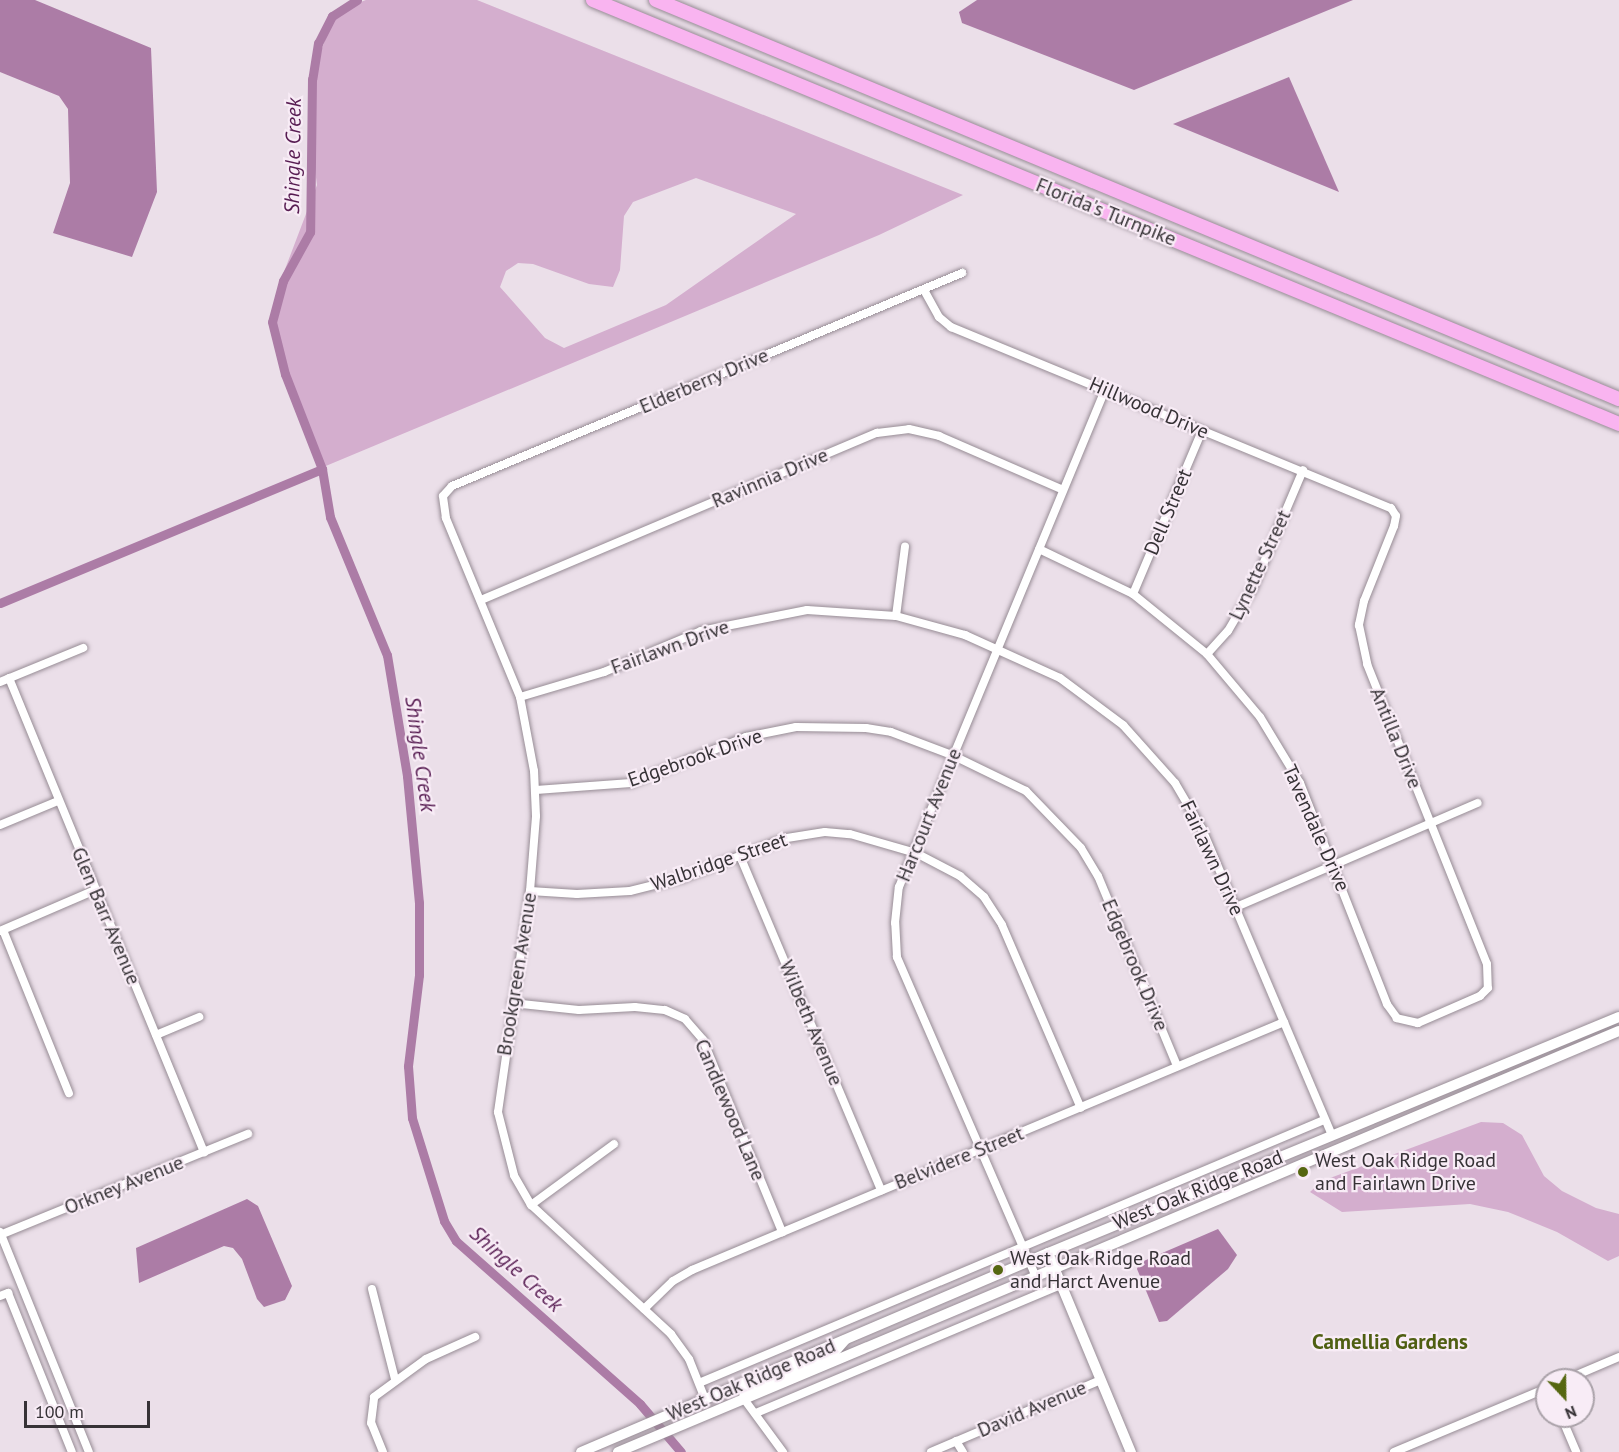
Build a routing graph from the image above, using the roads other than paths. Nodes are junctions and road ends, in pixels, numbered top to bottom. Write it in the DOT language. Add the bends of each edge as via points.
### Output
graph roads {
  1 [pos="593,0"];
  2 [pos="656,0"];
  3 [pos="962,273"];
  4 [pos="924,290"];
  5 [pos="1105,390"];
  6 [pos="1619,399"];
  7 [pos="1619,424"];
  8 [pos="1202,431"];
  9 [pos="1303,470"];
  10 [pos="447,490"];
  11 [pos="1063,490"];
  12 [pos="1391,508"];
  13 [pos="905,547"];
  14 [pos="1039,549"];
  15 [pos="1134,594"];
  16 [pos="481,600"];
  17 [pos="896,616"];
  18 [pos="83,648"];
  19 [pos="1000,649"];
  20 [pos="1207,654"];
  21 [pos="9,678"];
  22 [pos="0,682"];
  23 [pos="520,697"];
  24 [pos="952,755"];
  25 [pos="536,790"];
  26 [pos="58,801"];
  27 [pos="1479,803"];
  28 [pos="1431,823"];
  29 [pos="0,825"];
  30 [pos="916,853"];
  31 [pos="740,856"];
  32 [pos="1335,864"];
  33 [pos="95,890"];
  34 [pos="530,891"];
  35 [pos="1236,907"];
  36 [pos="2,930"];
  37 [pos="512,1003"];
  38 [pos="1387,1004"];
  39 [pos="199,1017"];
  40 [pos="1619,1017"];
  41 [pos="1284,1022"];
  42 [pos="1599,1026"];
  43 [pos="1619,1031"];
  44 [pos="156,1035"];
  45 [pos="1605,1037"];
  46 [pos="1177,1066"];
  47 [pos="69,1093"];
  48 [pos="1081,1108"];
  49 [pos="1324,1120"];
  50 [pos="248,1134"];
  51 [pos="1332,1136"];
  52 [pos="614,1144"];
  53 [pos="981,1149"];
  54 [pos="204,1152"];
  55 [pos="882,1190"];
  56 [pos="1242,1190"];
  57 [pos="531,1204"];
  58 [pos="782,1232"];
  59 [pos="0,1234"];
  60 [pos="1023,1247"];
  61 [pos="1048,1252"];
  62 [pos="1029,1261"];
  63 [pos="1054,1269"];
  64 [pos="1036,1277"];
  65 [pos="1061,1285"];
  66 [pos="372,1289"];
  67 [pos="0,1296"];
  68 [pos="644,1309"];
  69 [pos="475,1337"];
  70 [pos="845,1339"];
  71 [pos="1619,1357"];
  72 [pos="1593,1368"];
  73 [pos="395,1379"];
  74 [pos="1101,1380"];
  75 [pos="699,1383"];
  76 [pos="1535,1393"];
  77 [pos="705,1399"];
  78 [pos="744,1399"];
  79 [pos="756,1413"];
  80 [pos="1566,1428"];
  81 [pos="659,1435"];
  82 [pos="956,1441"];
  83 [pos="72,1452"];
  84 [pos="89,1452"];
  85 [pos="383,1452"];
  86 [pos="581,1452"];
  87 [pos="618,1452"];
  88 [pos="783,1452"];
  89 [pos="931,1452"];
  90 [pos="963,1452"];
  91 [pos="1131,1452"];
  92 [pos="1394,1452"];
  93 [pos="1576,1452"];
  1 -- 7 [label="highway, Florida's Turnpike"];
  2 -- 6 [label="highway, Florida's Turnpike"];
  3 -- 4 [label="street, Elderberry Drive"];
  4 -- 5 [label="street, Hillwood Drive" via="939,317 951,327"];
  4 -- 10 [label="street, Elderberry Drive"];
  5 -- 8 [label="street, Hillwood Drive"];
  5 -- 11 [label="street, Harcourt Avenue"];
  8 -- 9 [label="street, Hillwood Drive"];
  8 -- 15 [label="street, Dell Street"];
  9 -- 12 [label="street, Hillwood Drive"];
  9 -- 20 [label="street, Lynette Street" via="1253,588 1228,631"];
  10 -- 16 [label="street, Brookgreen Avenue" via="442,506"];
  11 -- 14 [label="street, Harcourt Avenue"];
  11 -- 16 [label="street, Ravinnia Drive" via="939,436 909,429 877,433"];
  12 -- 28 [label="street, Antilla Drive" via="1396,516 1394,526 1364,601 1359,625 1382,707"];
  13 -- 17 [label="street"];
  14 -- 15 [label="street, Tavendale Drive"];
  14 -- 19 [label="street, Harcourt Avenue"];
  15 -- 20 [label="street, Tavendale Drive"];
  16 -- 23 [label="street, Brookgreen Avenue"];
  17 -- 19 [label="street, Fairlawn Drive"];
  17 -- 23 [label="street, Fairlawn Drive" via="807,610 753,618 701,631 604,672"];
  18 -- 21 [label="street"];
  19 -- 24 [label="street, Harcourt Avenue"];
  19 -- 35 [label="street, Fairlawn Drive" via="1060,678 1150,750 1202,829"];
  20 -- 32 [label="street, Tavendale Drive" via="1260,717 1300,783"];
  21 -- 22 [label="street"];
  21 -- 26 [label="street, Glen Barr Avenue"];
  23 -- 25 [label="street, Brookgreen Avenue"];
  24 -- 25 [label="street, Edgebrook Drive" via="891,732 796,727 746,737 631,783"];
  24 -- 30 [label="street, Harcourt Avenue"];
  24 -- 46 [label="street, Edgebrook Drive" via="1026,791 1081,848 1098,876"];
  25 -- 34 [label="street, Brookgreen Avenue"];
  26 -- 29 [label="street"];
  26 -- 33 [label="street, Glen Barr Avenue"];
  27 -- 28 [label="street"];
  28 -- 32 [label="street"];
  28 -- 38 [label="street, Antilla Drive" via="1486,964 1488,988 1480,996 1418,1023 1397,1018"];
  30 -- 31 [label="street, Walbridge Street" via="850,834 825,832 787,838"];
  30 -- 48 [label="street, Walbridge Street" via="960,876 984,897 1002,925"];
  30 -- 53 [label="street, Harcourt Avenue" via="899,887 897,957"];
  31 -- 34 [label="street, Walbridge Street" via="682,878 630,891"];
  31 -- 55 [label="street, Wilbeth Avenue"];
  32 -- 35 [label="street"];
  32 -- 38 [label="street, Tavendale Drive"];
  33 -- 36 [label="street"];
  33 -- 44 [label="street, Glen Barr Avenue"];
  34 -- 37 [label="street, Brookgreen Avenue"];
  35 -- 41 [label="street, Fairlawn Drive"];
  36 -- 47 [label="street"];
  37 -- 57 [label="street, Brookgreen Avenue" via="498,1112 514,1175"];
  37 -- 58 [label="street, Candlewood Lane" via="579,1010 636,1007 665,1010 686,1019 703,1040"];
  39 -- 44 [label="street"];
  40 -- 42 [label="street, West Oak Ridge Road"];
  41 -- 46 [label="street, Belvidere Street"];
  41 -- 49 [label="street, Fairlawn Drive"];
  42 -- 45 [label="street"];
  42 -- 51 [label="street, West Oak Ridge Road"];
  43 -- 45 [label="street, West Oak Ridge Road"];
  44 -- 54 [label="street, Glen Barr Avenue"];
  45 -- 56 [label="street, West Oak Ridge Road"];
  46 -- 48 [label="street, Belvidere Street"];
  48 -- 53 [label="street, Belvidere Street"];
  49 -- 51 [label="street, Fairlawn Drive"];
  49 -- 60 [label="street"];
  50 -- 54 [label="street, Orkney Avenue"];
  51 -- 56 [label="street" via="1333,1145 1252,1178"];
  51 -- 61 [label="street, West Oak Ridge Road"];
  52 -- 57 [label="street"];
  53 -- 55 [label="street, Belvidere Street"];
  53 -- 60 [label="street, Harcourt Avenue"];
  54 -- 59 [label="street, Orkney Avenue"];
  55 -- 58 [label="street, Belvidere Street"];
  56 -- 63 [label="street, West Oak Ridge Road"];
  57 -- 68 [label="street, Brookgreen Avenue"];
  58 -- 68 [label="street, Belvidere Street" via="692,1270 673,1281"];
  59 -- 84 [label="street"];
  60 -- 62 [label="street, Harcourt Avenue"];
  60 -- 75 [label="street"];
  61 -- 62 [label="street, West Oak Ridge Road"];
  61 -- 63 [label="street"];
  62 -- 64 [label="street, Harcourt Avenue"];
  62 -- 70 [label="street, West Oak Ridge Road"];
  63 -- 64 [label="street, West Oak Ridge Road"];
  63 -- 65 [label="street"];
  64 -- 78 [label="street, West Oak Ridge Road"];
  65 -- 74 [label="street"];
  65 -- 79 [label="street"];
  66 -- 73 [label="street"];
  67 -- 83 [label="street" via="8,1293"];
  68 -- 75 [label="street, Brookgreen Avenue" via="671,1334 689,1359"];
  69 -- 73 [label="street" via="426,1359"];
  70 -- 77 [label="street, West Oak Ridge Road"];
  70 -- 78 [label="street" via="831,1356 745,1391"];
  71 -- 72 [label="street"];
  73 -- 85 [label="street" via="374,1397 370,1408"];
  74 -- 82 [label="street, David Avenue"];
  74 -- 91 [label="street"];
  75 -- 77 [label="street, Brookgreen Avenue"];
  76 -- 92 [label="street"];
  77 -- 81 [label="street" via="707,1406 666,1425"];
  77 -- 86 [label="street, West Oak Ridge Road"];
  78 -- 79 [label="street"];
  78 -- 81 [label="street, West Oak Ridge Road"];
  79 -- 88 [label="street"];
  80 -- 93 [label="street"];
  81 -- 87 [label="street, West Oak Ridge Road"];
  82 -- 89 [label="street, David Avenue"];
  82 -- 90 [label="street"];
}
